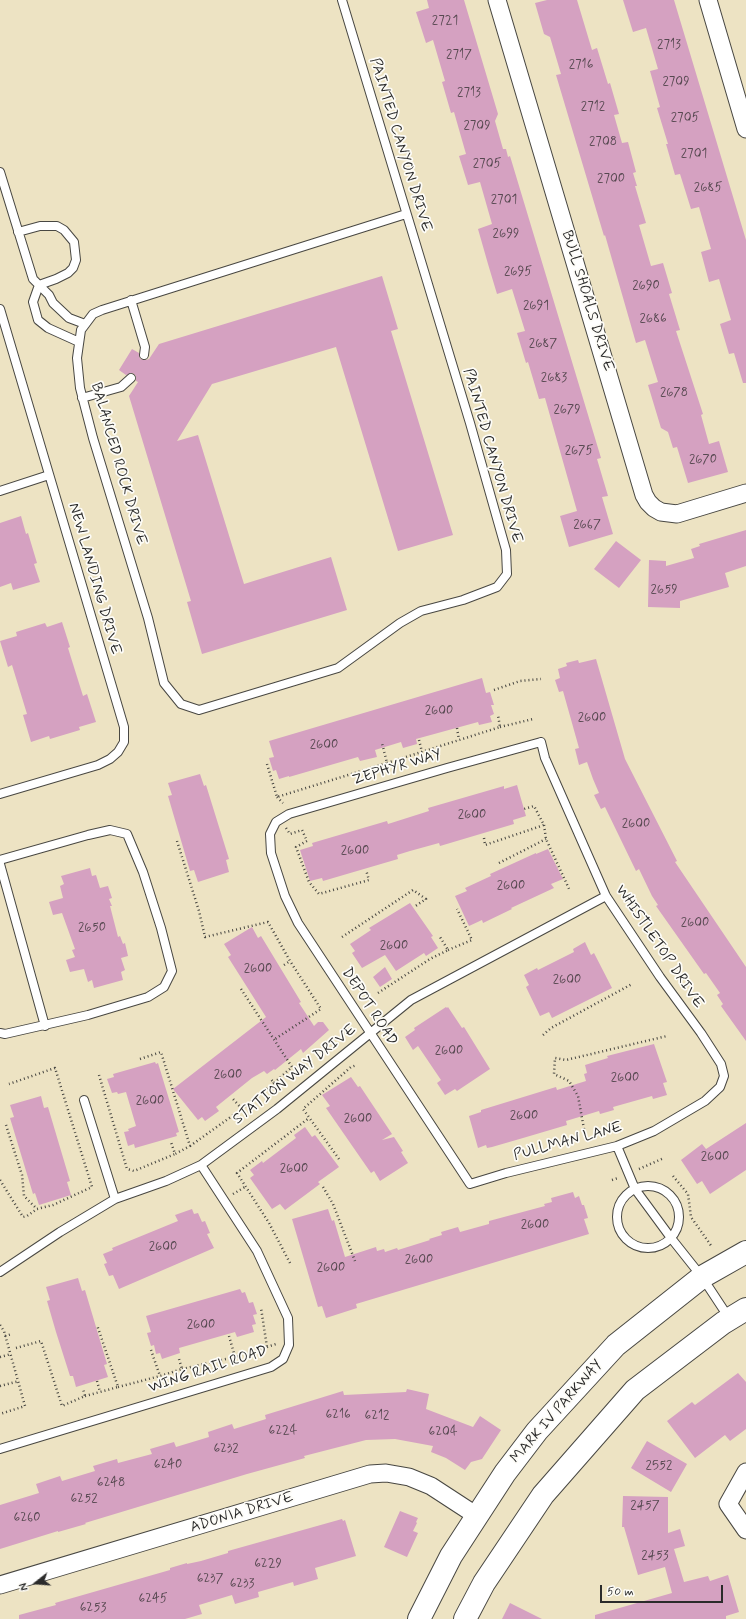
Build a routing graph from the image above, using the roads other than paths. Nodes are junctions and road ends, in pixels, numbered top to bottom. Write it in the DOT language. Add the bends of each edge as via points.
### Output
graph roads {
  1 [pos="342,0"];
  2 [pos="497,0"];
  3 [pos="708,0"];
  4 [pos="746,128"];
  5 [pos="0,172"];
  6 [pos="406,214"];
  7 [pos="18,232"];
  8 [pos="39,285"];
  9 [pos="131,300"];
  10 [pos="0,309"];
  11 [pos="85,324"];
  12 [pos="79,342"];
  13 [pos="144,355"];
  14 [pos="131,378"];
  15 [pos="82,398"];
  16 [pos="49,476"];
  17 [pos="0,490"];
  18 [pos="746,493"];
  19 [pos="182,704"];
  20 [pos="541,742"];
  21 [pos="0,794"];
  22 [pos="270,834"];
  23 [pos="0,860"];
  24 [pos="0,864"];
  25 [pos="606,896"];
  26 [pos="45,1026"];
  27 [pos="0,1033"];
  28 [pos="370,1033"];
  29 [pos="724,1076"];
  30 [pos="84,1100"];
  31 [pos="617,1146"];
  32 [pos="201,1165"];
  33 [pos="470,1184"];
  34 [pos="635,1189"];
  35 [pos="115,1199"];
  36 [pos="670,1238"];
  37 [pos="746,1252"];
  38 [pos="0,1272"];
  39 [pos="702,1278"];
  40 [pos="738,1314"];
  41 [pos="0,1449"];
  42 [pos="746,1472"];
  43 [pos="477,1516"];
  44 [pos="746,1530"];
  45 [pos="0,1585"];
  46 [pos="419,1619"];
  47 [pos="465,1619"];
  1 -- 6 [label="lane, PAINTED CANYON DRIVE"];
  2 -- 18 [label="street, BULL SHOALS DRIVE" via="644,495 654,508 661,512 677,514"];
  3 -- 4 [label="street"];
  5 -- 7 [label="lane"];
  6 -- 9 [label="lane"];
  6 -- 19 [label="lane, PAINTED CANYON DRIVE" via="506,550 507,574 497,587 463,600 420,611 338,668 199,710"];
  7 -- 8 [label="lane" via="33,279"];
  7 -- 8 [label="lane" via="40,226 57,226 74,242 76,260 73,268 56,279"];
  8 -- 11 [label="lane" via="69,318"];
  8 -- 12 [label="lane" via="33,302 38,320 48,328"];
  9 -- 11 [label="lane" via="94,314"];
  9 -- 13 [label="lane" via="145,347"];
  10 -- 16 [label="lane, NEW LANDING DRIVE"];
  11 -- 12 [label="lane, BALANCED ROCK DRIVE"];
  12 -- 15 [label="lane, BALANCED ROCK DRIVE" via="77,358"];
  14 -- 15 [label="lane" via="121,387"];
  15 -- 19 [label="lane, BALANCED ROCK DRIVE" via="148,618 164,683"];
  16 -- 17 [label="lane"];
  16 -- 21 [label="lane, NEW LANDING DRIVE" via="124,727 124,742 118,752 98,765"];
  20 -- 22 [label="lane, ZEPHYR WAY" via="289,814 276,822"];
  20 -- 25 [label="lane, WHISTLETOP DRIVE" via="545,758"];
  22 -- 28 [label="lane, DEPOT ROAD" via="271,852 298,923"];
  23 -- 26 [label="lane" via="110,830 127,834 144,872 161,928 172,971 164,987 148,996"];
  24 -- 26 [label="lane"];
  25 -- 28 [label="lane, STATION WAY DRIVE" via="411,1000"];
  25 -- 29 [label="lane, WHISTLETOP DRIVE" via="701,1033 721,1064"];
  26 -- 27 [label="lane"];
  28 -- 32 [label="lane, STATION WAY DRIVE" via="278,1109"];
  28 -- 33 [label="lane, DEPOT ROAD"];
  29 -- 31 [label="lane, PULLMAN LANE" via="720,1087 704,1101 654,1130"];
  30 -- 35 [label="lane"];
  31 -- 33 [label="lane, PULLMAN LANE"];
  31 -- 34 [label="lane"];
  32 -- 35 [label="lane, STATION WAY DRIVE" via="166,1181"];
  32 -- 41 [label="lane, WING RAIL ROAD" via="257,1251 288,1318 289,1345 283,1359 271,1367"];
  34 -- 36 [label="lane"];
  34 -- 36 [label="lane" via="644,1186 656,1187 667,1193 675,1202 679,1214 678,1226"];
  34 -- 36 [label="lane" via="623,1198 618,1209 620,1233 628,1242 639,1248 652,1249 663,1245"];
  35 -- 38 [label="lane, STATION WAY DRIVE"];
  36 -- 39 [label="lane"];
  37 -- 39 [label="main road, MARK IV PARKWAY"];
  39 -- 40 [label="lane"];
  39 -- 43 [label="main road, MARK IV PARKWAY" via="616,1345 537,1431"];
  40 -- 47 [label="main road" via="635,1390 543,1495 484,1583"];
  42 -- 44 [label="street" via="728,1504"];
  43 -- 45 [label="street, ADONIA DRIVE" via="431,1486 409,1477 386,1473 370,1474"];
  43 -- 46 [label="main road, MARK IV PARKWAY" via="451,1556"];
}
